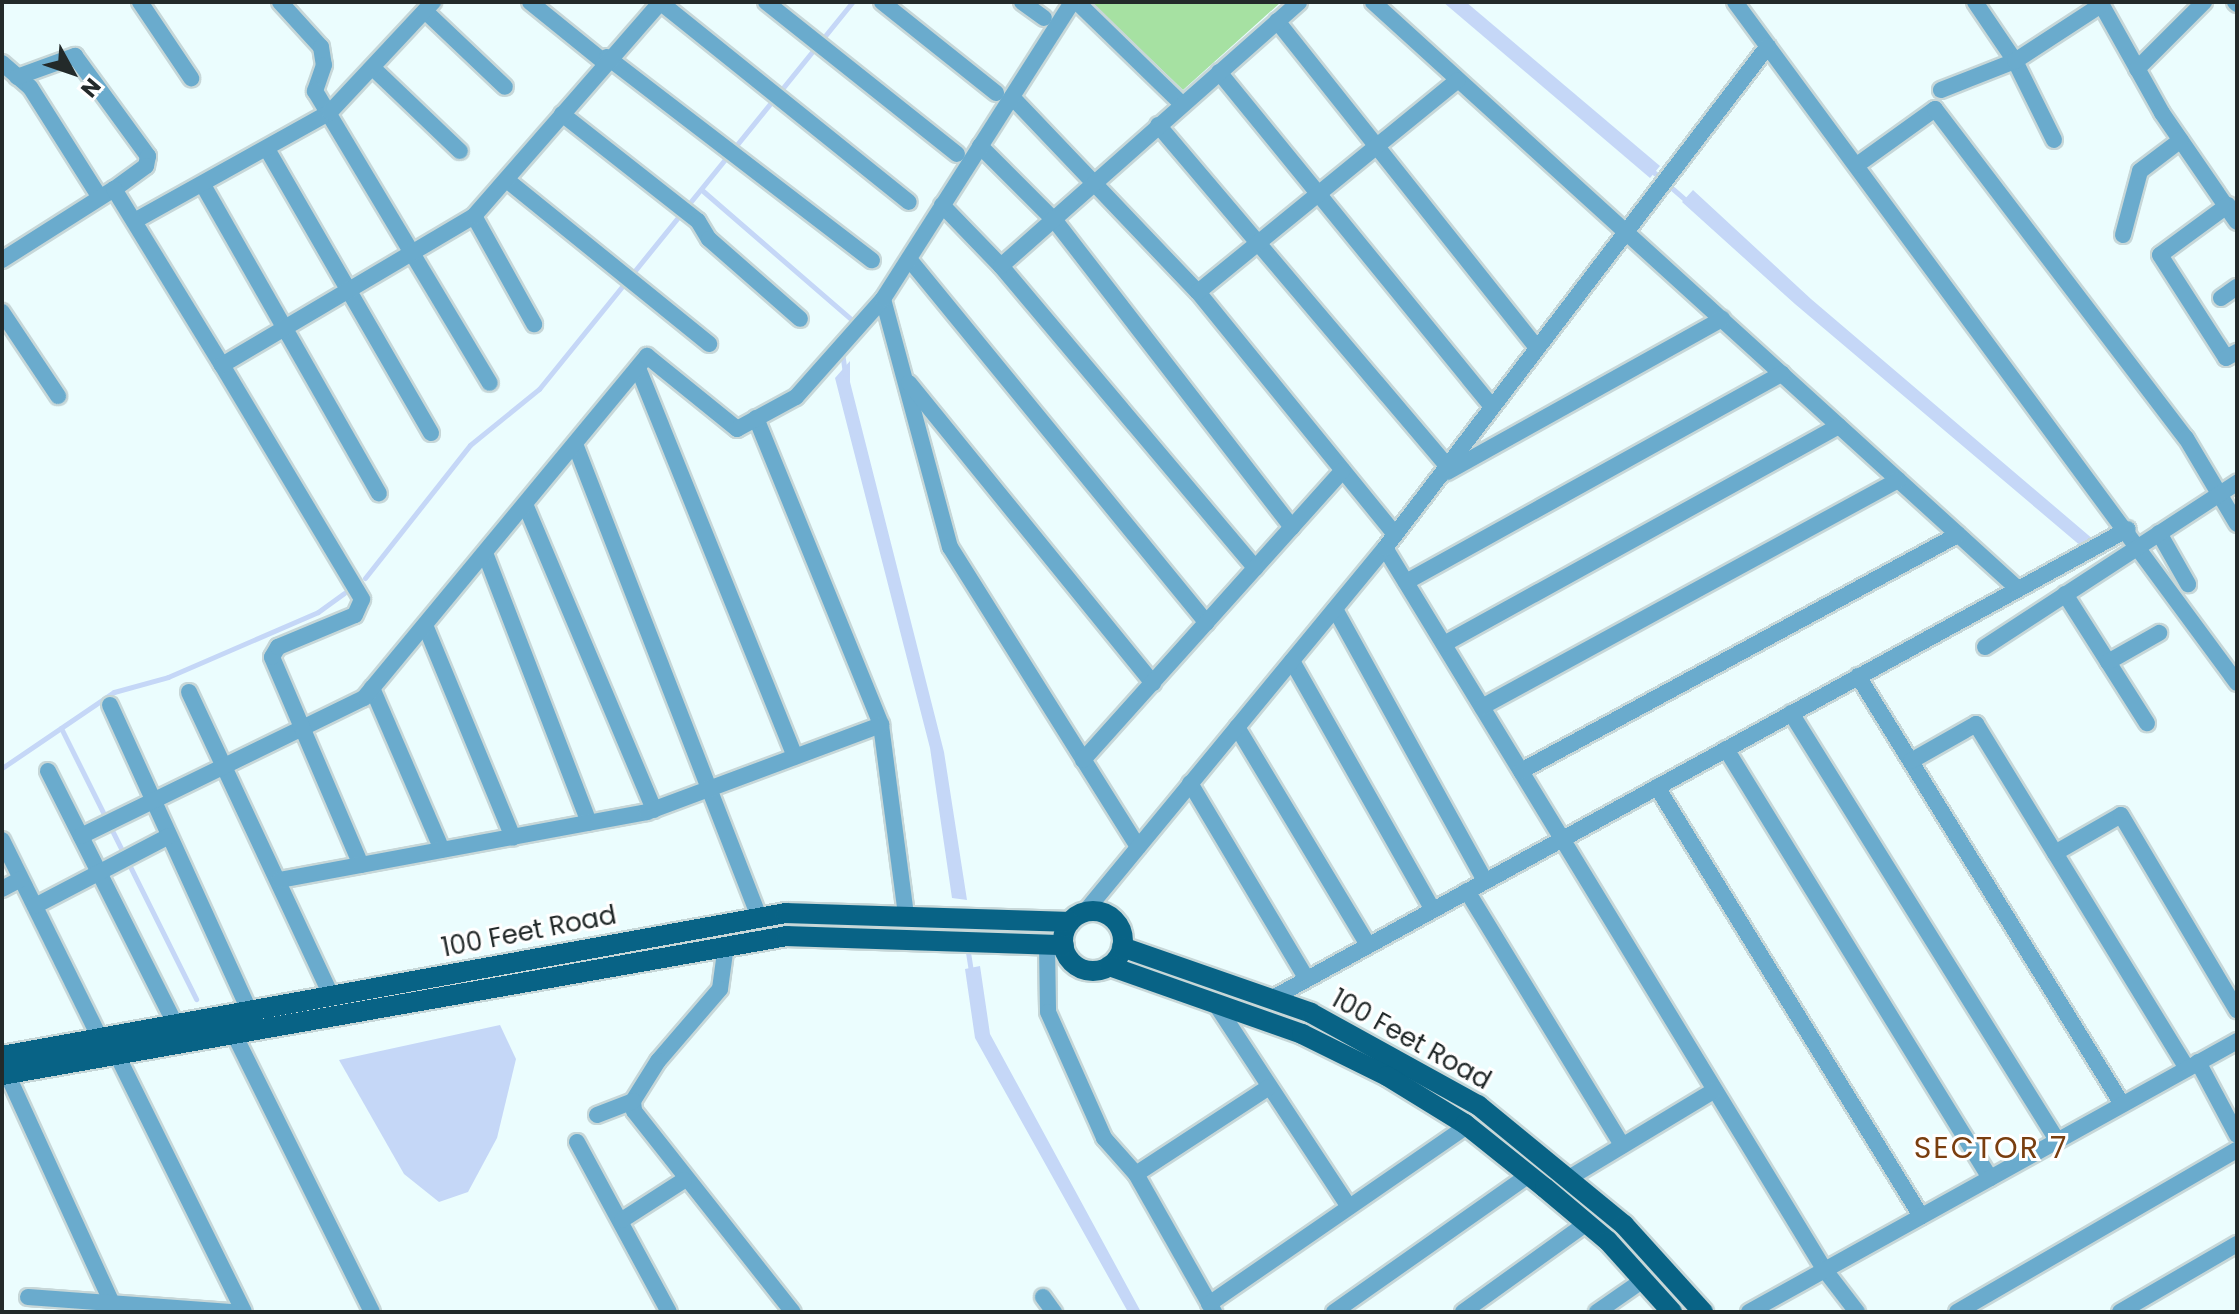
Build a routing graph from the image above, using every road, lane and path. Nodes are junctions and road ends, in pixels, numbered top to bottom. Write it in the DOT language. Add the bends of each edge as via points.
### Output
graph roads {
  1 [pos="140,2"];
  2 [pos="280,2"];
  3 [pos="530,2"];
  4 [pos="660,2"];
  5 [pos="766,2"];
  6 [pos="882,2"];
  7 [pos="1022,2"];
  8 [pos="1075,2"];
  9 [pos="1299,2"];
  10 [pos="1373,2"];
  11 [pos="1735,2"];
  12 [pos="1975,2"];
  13 [pos="2204,2"];
  14 [pos="2100,4"];
  15 [pos="429,6"];
  16 [pos="1044,18"];
  17 [pos="1277,21"];
  18 [pos="1768,46"];
  19 [pos="605,60"];
  20 [pos="2015,61"];
  21 [pos="2,63"];
  22 [pos="373,68"];
  23 [pos="2137,69"];
  24 [pos="1219,72"];
  25 [pos="17,77"];
  26 [pos="191,78"];
  27 [pos="1458,80"];
  28 [pos="505,87"];
  29 [pos="1941,90"];
  30 [pos="1004,95"];
  31 [pos="1182,104"];
  32 [pos="330,112"];
  33 [pos="562,114"];
  34 [pos="1158,125"];
  35 [pos="2054,140"];
  36 [pos="2181,140"];
  37 [pos="980,146"];
  38 [pos="1376,146"];
  39 [pos="267,149"];
  40 [pos="460,151"];
  41 [pos="957,154"];
  42 [pos="1857,165"];
  43 [pos="508,181"];
  44 [pos="1096,183"];
  45 [pos="203,185"];
  46 [pos="107,193"];
  47 [pos="1318,194"];
  48 [pos="909,202"];
  49 [pos="942,205"];
  50 [pos="2228,205"];
  51 [pos="474,216"];
  52 [pos="138,219"];
  53 [pos="1056,222"];
  54 [pos="2237,222"];
  55 [pos="1626,232"];
  56 [pos="2123,235"];
  57 [pos="1258,243"];
  58 [pos="410,252"];
  59 [pos="909,259"];
  60 [pos="2,260"];
  61 [pos="872,260"];
  62 [pos="1001,266"];
  63 [pos="2237,287"];
  64 [pos="346,290"];
  65 [pos="1198,292"];
  66 [pos="2221,298"];
  67 [pos="883,299"];
  68 [pos="2,312"];
  69 [pos="800,319"];
  70 [pos="1722,319"];
  71 [pos="534,324"];
  72 [pos="284,326"];
  73 [pos="709,344"];
  74 [pos="1537,348"];
  75 [pos="2237,352"];
  76 [pos="222,365"];
  77 [pos="638,368"];
  78 [pos="1782,374"];
  79 [pos="906,379"];
  80 [pos="490,383"];
  81 [pos="58,396"];
  82 [pos="1492,407"];
  83 [pos="756,418"];
  84 [pos="1839,426"];
  85 [pos="431,433"];
  86 [pos="575,444"];
  87 [pos="1343,470"];
  88 [pos="1444,471"];
  89 [pos="1898,480"];
  90 [pos="2237,483"];
  91 [pos="2219,492"];
  92 [pos="379,493"];
  93 [pos="525,504"];
  94 [pos="2237,524"];
  95 [pos="1292,527"];
  96 [pos="2128,529"];
  97 [pos="2159,533"];
  98 [pos="1958,535"];
  99 [pos="1390,541"];
  100 [pos="2138,544"];
  101 [pos="485,553"];
  102 [pos="1255,568"];
  103 [pos="1406,582"];
  104 [pos="2188,584"];
  105 [pos="2018,589"];
  106 [pos="2065,594"];
  107 [pos="1335,609"];
  108 [pos="1207,623"];
  109 [pos="425,625"];
  110 [pos="2159,633"];
  111 [pos="1444,644"];
  112 [pos="1985,647"];
  113 [pos="1292,661"];
  114 [pos="2108,662"];
  115 [pos="1858,676"];
  116 [pos="1153,683"];
  117 [pos="2237,683"];
  118 [pos="372,688"];
  119 [pos="189,692"];
  120 [pos="110,705"];
  121 [pos="1482,707"];
  122 [pos="1791,713"];
  123 [pos="2147,723"];
  124 [pos="881,725"];
  125 [pos="1237,727"];
  126 [pos="302,729"];
  127 [pos="1726,749"];
  128 [pos="795,757"];
  129 [pos="1083,760"];
  130 [pos="1911,761"];
  131 [pos="226,763"];
  132 [pos="48,771"];
  133 [pos="1521,771"];
  134 [pos="1190,783"];
  135 [pos="1657,787"];
  136 [pos="712,788"];
  137 [pos="152,801"];
  138 [pos="654,810"];
  139 [pos="589,823"];
  140 [pos="81,836"];
  141 [pos="169,836"];
  142 [pos="513,837"];
  143 [pos="1562,839"];
  144 [pos="2,840"];
  145 [pos="1138,847"];
  146 [pos="442,850"];
  147 [pos="2055,853"];
  148 [pos="361,865"];
  149 [pos="99,872"];
  150 [pos="21,879"];
  151 [pos="280,880"];
  152 [pos="1485,881"];
  153 [pos="2,889"];
  154 [pos="1467,891"];
  155 [pos="35,906"];
  156 [pos="1433,910"];
  157 [pos="906,916"];
  158 [pos="759,917"];
  159 [pos="1077,917"];
  160 [pos="726,945"];
  161 [pos="1055,945"];
  162 [pos="1368,945"];
  163 [pos="1122,947"];
  164 [pos="1109,966"];
  165 [pos="1307,979"];
  166 [pos="331,995"];
  167 [pos="1271,999"];
  168 [pos="1215,1003"];
  169 [pos="249,1010"];
  170 [pos="2237,1010"];
  171 [pos="175,1024"];
  172 [pos="235,1036"];
  173 [pos="100,1038"];
  174 [pos="2237,1041"];
  175 [pos="118,1057"];
  176 [pos="2193,1065"];
  177 [pos="3,1067"];
  178 [pos="1269,1087"];
  179 [pos="1715,1090"];
  180 [pos="633,1101"];
  181 [pos="2122,1104"];
  182 [pos="597,1115"];
  183 [pos="1467,1126"];
  184 [pos="2237,1135"];
  185 [pos="2057,1140"];
  186 [pos="577,1142"];
  187 [pos="1622,1145"];
  188 [pos="2237,1150"];
  189 [pos="1136,1174"];
  190 [pos="1529,1175"];
  191 [pos="1569,1178"];
  192 [pos="1990,1178"];
  193 [pos="684,1180"];
  194 [pos="1349,1207"];
  195 [pos="1921,1216"];
  196 [pos="622,1220"];
  197 [pos="1587,1223"];
  198 [pos="2237,1244"];
  199 [pos="1824,1269"];
  200 [pos="1643,1280"];
  201 [pos="28,1297"];
  202 [pos="1043,1297"];
  203 [pos="112,1303"];
  204 [pos="1211,1308"];
  205 [pos="230,1312"];
  206 [pos="244,1312"];
  207 [pos="372,1312"];
  208 [pos="669,1312"];
  209 [pos="793,1312"];
  210 [pos="1054,1312"];
  211 [pos="1334,1312"];
  212 [pos="1463,1312"];
  213 [pos="1597,1312"];
  214 [pos="1672,1312"];
  215 [pos="1703,1312"];
  216 [pos="1749,1312"];
  217 [pos="1857,1312"];
  218 [pos="1957,1312"];
  219 [pos="2120,1312"];
  1 -- 26 [label="street"];
  2 -- 32 [label="street" via="321,47 324,65 315,91"];
  3 -- 19 [label="street"];
  4 -- 19 [label="street"];
  4 -- 48 [label="street"];
  5 -- 41 [label="street"];
  6 -- 30 [label="street"];
  7 -- 16 [label="street"];
  8 -- 30 [label="street"];
  8 -- 31 [label="street"];
  9 -- 17 [label="street"];
  10 -- 27 [label="street"];
  11 -- 18 [label="street"];
  12 -- 20 [label="street"];
  13 -- 23 [label="street"];
  14 -- 20 [label="street"];
  14 -- 23 [label="street"];
  15 -- 22 [label="street"];
  15 -- 28 [label="street"];
  17 -- 24 [label="street"];
  17 -- 38 [label="street"];
  18 -- 42 [label="street"];
  18 -- 55 [label="street"];
  19 -- 33 [label="street"];
  19 -- 61 [label="street"];
  20 -- 29 [label="street"];
  20 -- 35 [label="street"];
  21 -- 25 [label="street"];
  22 -- 32 [label="street"];
  22 -- 40 [label="street"];
  23 -- 36 [label="street"];
  24 -- 31 [label="street"];
  24 -- 47 [label="street"];
  25 -- 46 [label="street"];
  25 -- 46 [label="street" via="75,56 148,156 146,166"];
  27 -- 38 [label="street"];
  27 -- 55 [label="street"];
  30 -- 37 [label="street"];
  30 -- 44 [label="street"];
  31 -- 34 [label="street"];
  32 -- 39 [label="street"];
  32 -- 58 [label="street"];
  33 -- 43 [label="street"];
  33 -- 69 [label="street" via="686,211 709,239"];
  34 -- 44 [label="street"];
  34 -- 57 [label="street"];
  36 -- 50 [label="street"];
  36 -- 56 [label="street" via="2140,171"];
  37 -- 49 [label="street"];
  37 -- 53 [label="street"];
  38 -- 47 [label="street"];
  38 -- 74 [label="street"];
  39 -- 45 [label="street"];
  39 -- 64 [label="street"];
  42 -- 91 [label="street" via="1935,109 2186,438"];
  42 -- 96 [label="street"];
  43 -- 51 [label="street"];
  43 -- 73 [label="street"];
  44 -- 53 [label="street"];
  44 -- 65 [label="street"];
  45 -- 52 [label="street"];
  45 -- 72 [label="street"];
  46 -- 52 [label="street"];
  46 -- 60 [label="street"];
  47 -- 57 [label="street"];
  47 -- 82 [label="street"];
  49 -- 59 [label="street"];
  49 -- 62 [label="street"];
  50 -- 54 [label="street"];
  50 -- 75 [label="street" via="2160,255 2226,358"];
  51 -- 58 [label="street"];
  51 -- 71 [label="street"];
  52 -- 76 [label="street"];
  53 -- 62 [label="street"];
  53 -- 95 [label="street"];
  55 -- 70 [label="street"];
  55 -- 74 [label="street"];
  57 -- 65 [label="street"];
  57 -- 88 [label="street"];
  58 -- 64 [label="street"];
  58 -- 80 [label="street"];
  59 -- 67 [label="street"];
  59 -- 108 [label="street"];
  62 -- 102 [label="street"];
  63 -- 66 [label="street"];
  64 -- 72 [label="street"];
  64 -- 85 [label="street"];
  65 -- 87 [label="street"];
  67 -- 79 [label="street"];
  67 -- 83 [label="street" via="796,397"];
  68 -- 81 [label="street"];
  70 -- 78 [label="street"];
  70 -- 88 [label="street"];
  72 -- 76 [label="street"];
  72 -- 92 [label="street"];
  74 -- 82 [label="street"];
  76 -- 126 [label="street" via="362,599 355,615 272,653"];
  77 -- 83 [label="street" via="647,356 737,429"];
  77 -- 86 [label="street"];
  77 -- 128 [label="street"];
  78 -- 84 [label="street"];
  78 -- 103 [label="street"];
  79 -- 116 [label="street"];
  79 -- 129 [label="street" via="950,547"];
  82 -- 88 [label="street"];
  83 -- 124 [label="street"];
  84 -- 89 [label="street"];
  84 -- 111 [label="street"];
  86 -- 93 [label="street"];
  86 -- 136 [label="street"];
  87 -- 95 [label="street"];
  87 -- 99 [label="street"];
  88 -- 99 [label="street"];
  89 -- 98 [label="street"];
  89 -- 121 [label="street"];
  90 -- 91 [label="street"];
  91 -- 94 [label="street"];
  91 -- 97 [label="street"];
  93 -- 101 [label="street"];
  93 -- 138 [label="street"];
  95 -- 102 [label="street"];
  96 -- 100 [label="street"];
  96 -- 105 [label="street"];
  97 -- 100 [label="street"];
  97 -- 104 [label="street"];
  98 -- 105 [label="street"];
  98 -- 133 [label="street"];
  99 -- 103 [label="street"];
  99 -- 107 [label="street"];
  100 -- 106 [label="street"];
  100 -- 117 [label="street"];
  101 -- 109 [label="street"];
  101 -- 139 [label="street"];
  102 -- 108 [label="street"];
  103 -- 111 [label="street"];
  105 -- 115 [label="street"];
  106 -- 112 [label="street"];
  106 -- 114 [label="street"];
  107 -- 113 [label="street"];
  107 -- 152 [label="street"];
  108 -- 116 [label="street"];
  109 -- 118 [label="street"];
  109 -- 142 [label="street"];
  110 -- 114 [label="street"];
  111 -- 121 [label="street"];
  113 -- 125 [label="street"];
  113 -- 156 [label="street"];
  114 -- 123 [label="street"];
  115 -- 122 [label="street"];
  115 -- 130 [label="street"];
  116 -- 129 [label="street"];
  118 -- 126 [label="street"];
  118 -- 146 [label="street"];
  119 -- 131 [label="street"];
  120 -- 137 [label="street"];
  121 -- 133 [label="street"];
  122 -- 127 [label="street"];
  122 -- 185 [label="street"];
  124 -- 128 [label="street"];
  124 -- 157 [label="street"];
  125 -- 134 [label="street"];
  125 -- 162 [label="street"];
  126 -- 131 [label="street"];
  126 -- 148 [label="street"];
  127 -- 135 [label="street"];
  127 -- 192 [label="street"];
  128 -- 136 [label="street"];
  129 -- 145 [label="street"];
  130 -- 147 [label="street" via="1976,724"];
  130 -- 181 [label="street"];
  131 -- 137 [label="street"];
  131 -- 151 [label="street"];
  132 -- 140 [label="street"];
  133 -- 143 [label="street"];
  134 -- 145 [label="street"];
  134 -- 165 [label="street"];
  135 -- 143 [label="street"];
  135 -- 195 [label="street"];
  136 -- 138 [label="street"];
  136 -- 158 [label="street"];
  137 -- 140 [label="street"];
  137 -- 141 [label="street"];
  138 -- 139 [label="street"];
  139 -- 142 [label="street"];
  140 -- 149 [label="street"];
  141 -- 149 [label="street"];
  141 -- 169 [label="street"];
  142 -- 146 [label="street"];
  143 -- 152 [label="street"];
  143 -- 179 [label="street"];
  144 -- 150 [label="street"];
  145 -- 159 [label="street"];
  146 -- 148 [label="street"];
  147 -- 170 [label="street" via="2121,815"];
  147 -- 176 [label="street"];
  148 -- 151 [label="street"];
  149 -- 155 [label="street"];
  149 -- 171 [label="street"];
  150 -- 153 [label="street"];
  150 -- 155 [label="street"];
  151 -- 166 [label="street"];
  152 -- 154 [label="street"];
  154 -- 156 [label="street"];
  154 -- 187 [label="street"];
  155 -- 173 [label="street"];
  156 -- 162 [label="street"];
  157 -- 158 [label="main road, 100 Feet Road"];
  157 -- 159 [label="main road, 100 Feet Road"];
  158 -- 166 [label="main road, 100 Feet Road"];
  159 -- 161 [label="main road"];
  159 -- 163 [label="main road, 100 Feet Road" via="1114,920"];
  160 -- 161 [label="main road, 100 Feet Road" via="787,936"];
  160 -- 172 [label="main road, 100 Feet Road"];
  160 -- 180 [label="street" via="720,989"];
  161 -- 164 [label="main road, 100 Feet Road" via="1077,966 1093,971"];
  161 -- 189 [label="street" via="1048,1012 1104,1138"];
  162 -- 165 [label="street"];
  163 -- 164 [label="main road"];
  163 -- 167 [label="main road, 100 Feet Road"];
  164 -- 168 [label="main road, 100 Feet Road"];
  165 -- 167 [label="street"];
  166 -- 169 [label="main road, 100 Feet Road"];
  167 -- 191 [label="main road, 100 Feet Road" via="1398,1056 1478,1105"];
  168 -- 178 [label="street"];
  168 -- 183 [label="main road, 100 Feet Road" via="1302,1034"];
  169 -- 171 [label="main road, 100 Feet Road"];
  171 -- 173 [label="main road, 100 Feet Road"];
  172 -- 175 [label="main road, 100 Feet Road"];
  172 -- 207 [label="street"];
  173 -- 177 [label="main road, 100 Feet Road"];
  174 -- 176 [label="street"];
  175 -- 177 [label="main road, 100 Feet Road"];
  175 -- 206 [label="street"];
  176 -- 181 [label="street"];
  176 -- 184 [label="street"];
  177 -- 203 [label="street"];
  178 -- 189 [label="street"];
  178 -- 194 [label="street"];
  179 -- 187 [label="street"];
  179 -- 199 [label="street"];
  180 -- 182 [label="street"];
  180 -- 193 [label="street" via="636,1120"];
  181 -- 185 [label="street"];
  183 -- 190 [label="main road, 100 Feet Road"];
  183 -- 194 [label="street"];
  185 -- 192 [label="street"];
  186 -- 196 [label="street"];
  187 -- 191 [label="street"];
  188 -- 218 [label="street"];
  189 -- 204 [label="street"];
  190 -- 197 [label="main road, 100 Feet Road"];
  190 -- 211 [label="street"];
  191 -- 215 [label="main road, 100 Feet Road" via="1624,1225"];
  192 -- 195 [label="street"];
  193 -- 196 [label="street"];
  193 -- 209 [label="street"];
  194 -- 204 [label="street"];
  195 -- 199 [label="street"];
  196 -- 208 [label="street"];
  197 -- 200 [label="main road, 100 Feet Road"];
  197 -- 212 [label="street"];
  198 -- 219 [label="street"];
  199 -- 216 [label="street"];
  199 -- 217 [label="street"];
  200 -- 213 [label="street"];
  200 -- 214 [label="main road, 100 Feet Road"];
  201 -- 203 [label="street"];
  202 -- 210 [label="street"];
  203 -- 205 [label="street"];
}
